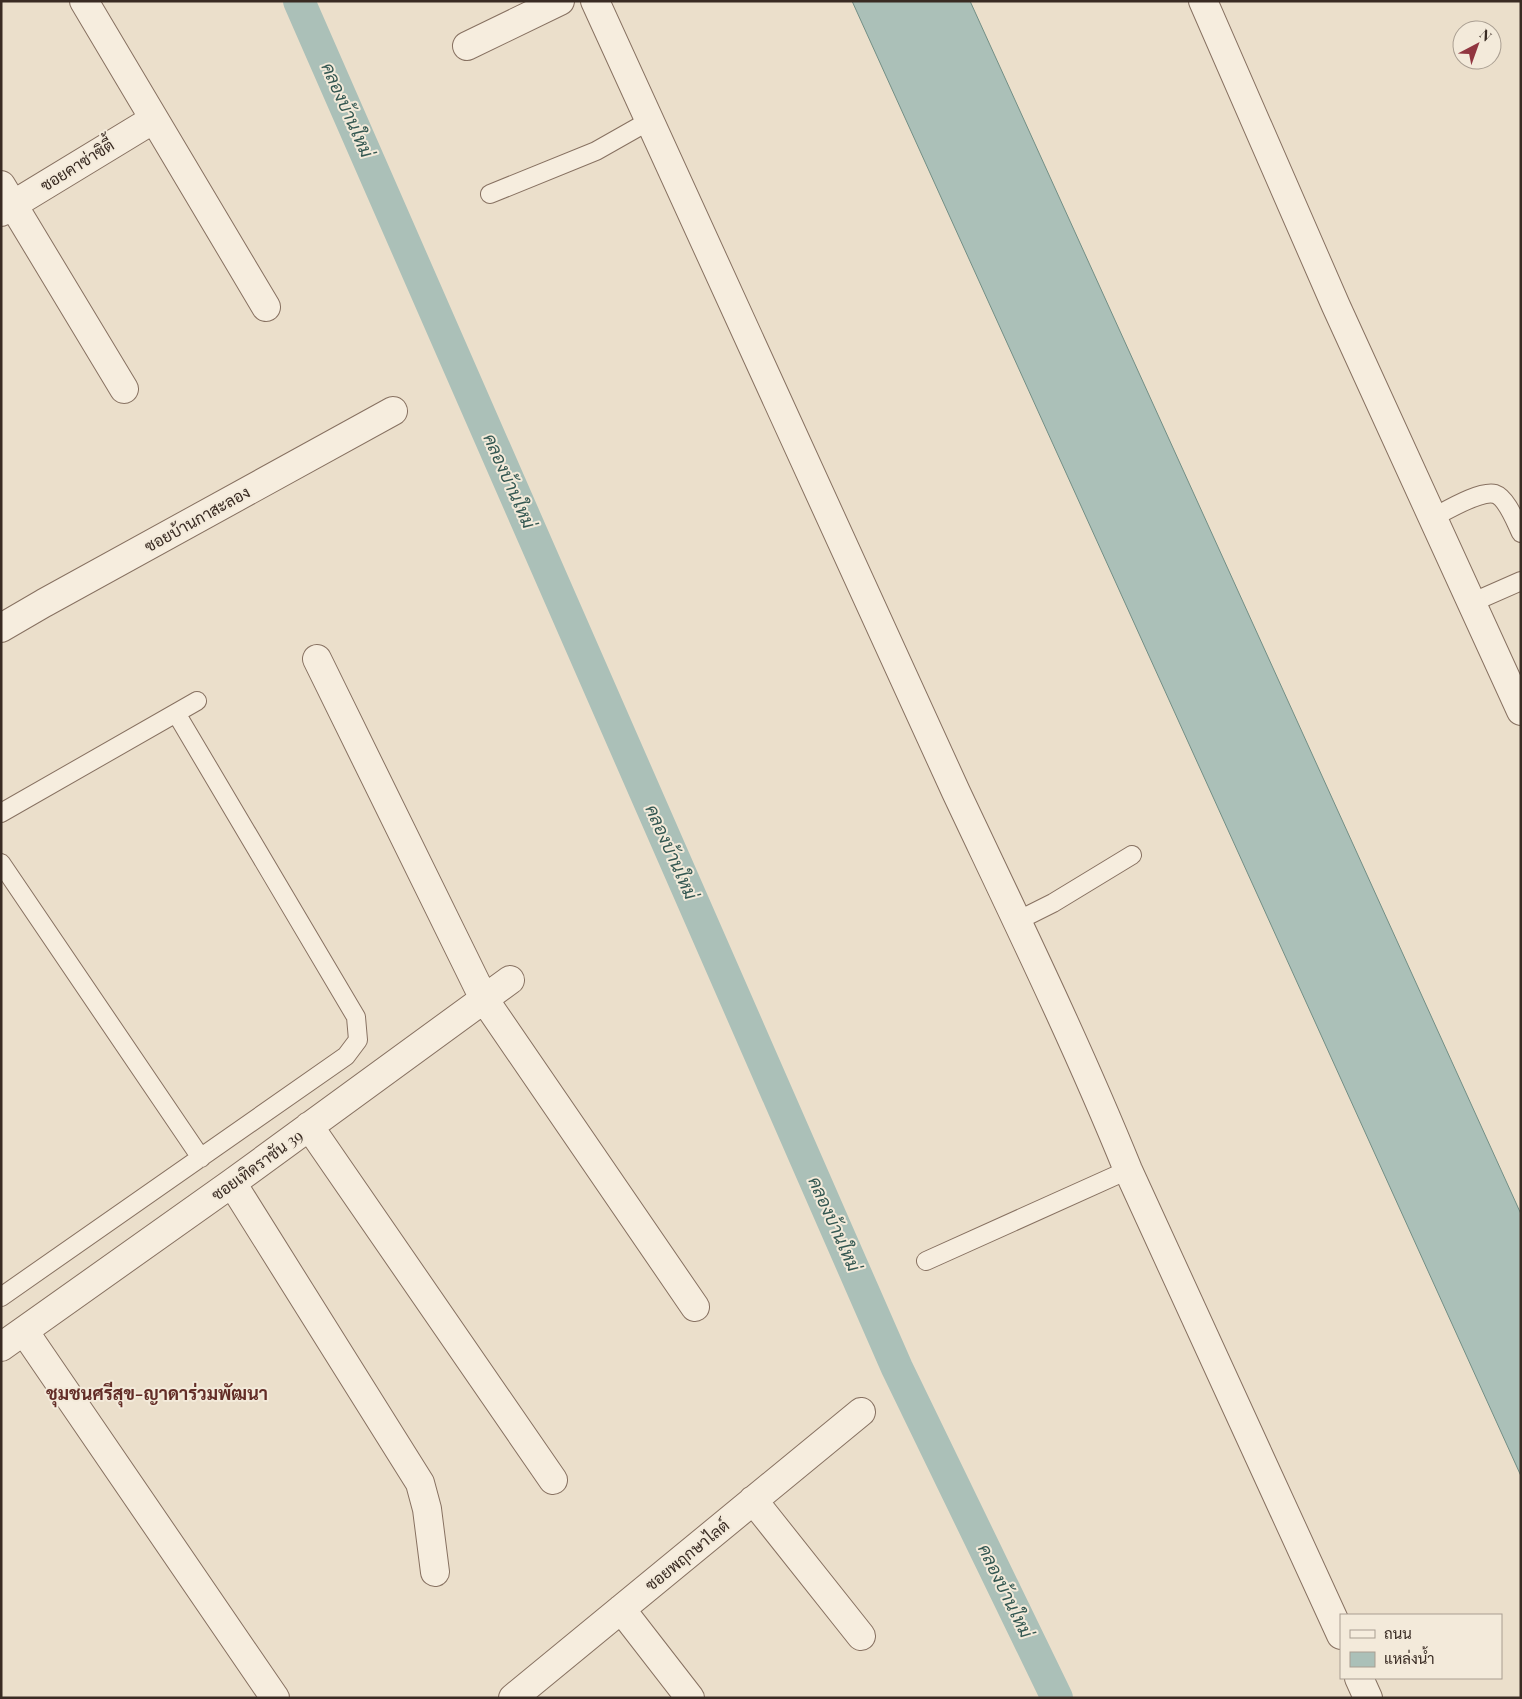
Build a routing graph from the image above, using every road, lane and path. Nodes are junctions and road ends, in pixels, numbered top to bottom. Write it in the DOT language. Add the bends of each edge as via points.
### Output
graph roads {
  1 [pos="84,1"];
  2 [pos="560,1"];
  3 [pos="595,1"];
  4 [pos="1203,1"];
  5 [pos="467,46"];
  6 [pos="154,119"];
  7 [pos="649,121"];
  8 [pos="490,194"];
  9 [pos="5,201"];
  10 [pos="266,306"];
  11 [pos="124,389"];
  12 [pos="393,411"];
  13 [pos="1432,518"];
  14 [pos="1521,533"];
  15 [pos="1521,581"];
  16 [pos="1471,603"];
  17 [pos="1,628"];
  18 [pos="317,659"];
  19 [pos="197,701"];
  20 [pos="1521,711"];
  21 [pos="176,713"];
  22 [pos="1,813"];
  23 [pos="1132,855"];
  24 [pos="1,863"];
  25 [pos="1017,921"];
  26 [pos="510,980"];
  27 [pos="484,999"];
  28 [pos="309,1126"];
  29 [pos="201,1158"];
  30 [pos="1128,1170"];
  31 [pos="232,1183"];
  32 [pos="926,1261"];
  33 [pos="1,1297"];
  34 [pos="695,1307"];
  35 [pos="24,1331"];
  36 [pos="1,1347"];
  37 [pos="861,1412"];
  38 [pos="553,1480"];
  39 [pos="753,1500"];
  40 [pos="435,1572"];
  41 [pos="621,1609"];
  42 [pos="1340,1633"];
  43 [pos="861,1636"];
  44 [pos="1359,1679"];
  45 [pos="275,1698"];
  46 [pos="513,1698"];
  47 [pos="690,1698"];
  48 [pos="1368,1698"];
  1 -- 6 [label="street"];
  2 -- 5 [label="street"];
  3 -- 7 [label="street"];
  4 -- 13 [label="street"];
  6 -- 9 [label="street, ซอยคาซ่าซิตี้"];
  6 -- 10 [label="street"];
  7 -- 8 [label="lane" via="596,151"];
  7 -- 25 [label="street"];
  9 -- 11 [label="street"];
  12 -- 17 [label="street, ซอยบ้านกาสะลอง"];
  13 -- 14 [label="lane" via="1473,498 1495,494 1504,501"];
  13 -- 16 [label="street"];
  15 -- 16 [label="lane"];
  16 -- 20 [label="street"];
  18 -- 27 [label="street"];
  19 -- 21 [label="lane"];
  21 -- 22 [label="lane"];
  21 -- 29 [label="lane" via="356,1017 358,1040 346,1056"];
  23 -- 25 [label="lane"];
  24 -- 29 [label="lane"];
  25 -- 30 [label="street"];
  26 -- 27 [label="street, ซอยเทิดราชัน 39"];
  27 -- 28 [label="street, ซอยเทิดราชัน 39"];
  27 -- 34 [label="street"];
  28 -- 31 [label="street, ซอยเทิดราชัน 39"];
  28 -- 38 [label="street"];
  29 -- 33 [label="lane"];
  30 -- 32 [label="lane"];
  30 -- 42 [label="street"];
  31 -- 35 [label="street, ซอยเทิดราชัน 39"];
  31 -- 40 [label="street" via="420,1483 427,1509"];
  35 -- 36 [label="street, ซอยเทิดราชัน 39"];
  35 -- 45 [label="street"];
  37 -- 39 [label="street, ซอยพฤกษาไลต์"];
  39 -- 41 [label="street, ซอยพฤกษาไลต์"];
  39 -- 43 [label="street"];
  41 -- 46 [label="street, ซอยพฤกษาไลต์"];
  41 -- 47 [label="street"];
  44 -- 48 [label="street"];
}
